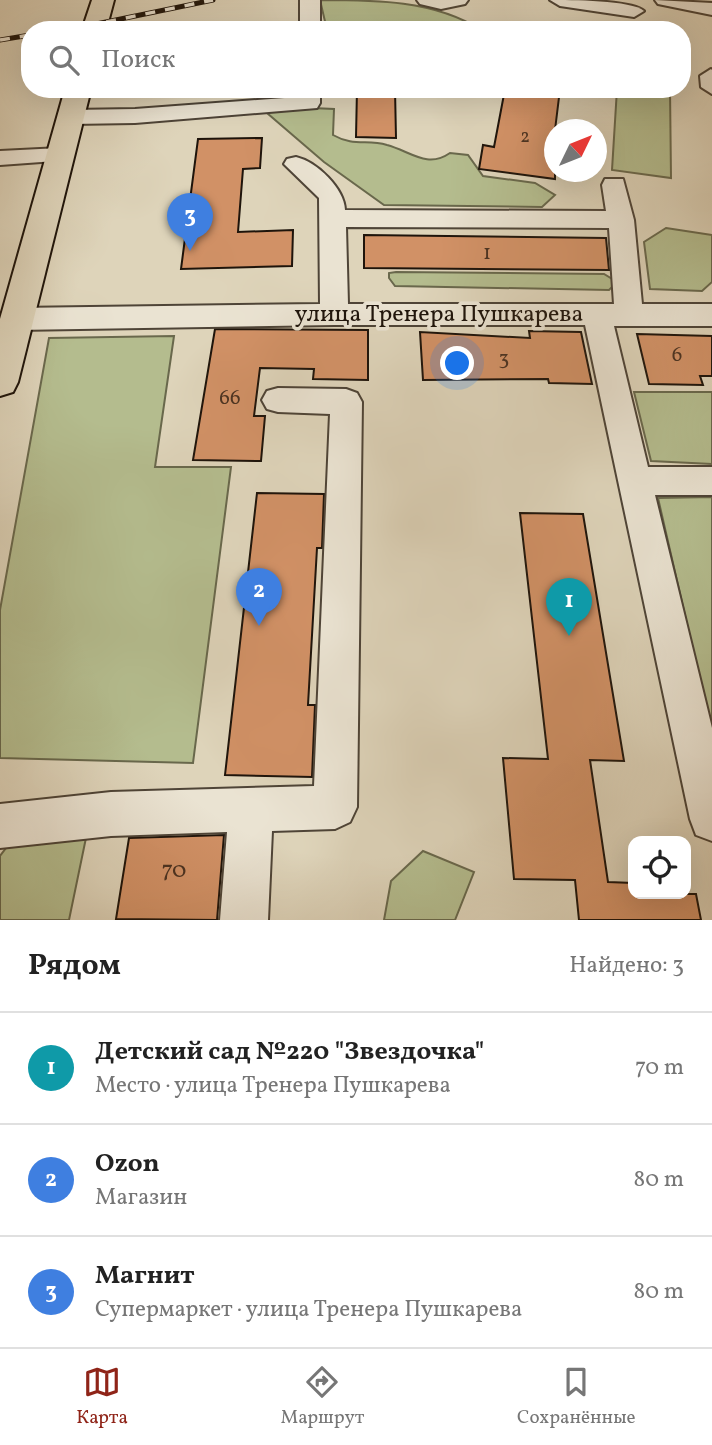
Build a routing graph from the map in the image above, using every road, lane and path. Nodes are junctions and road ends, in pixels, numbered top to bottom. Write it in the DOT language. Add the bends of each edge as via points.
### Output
graph roads {
  1 [pos="103,0"];
  2 [pos="310,0"];
  3 [pos="427,0"];
  4 [pos="458,0"];
  5 [pos="560,0"];
  6 [pos="665,0"];
  7 [pos="712,9"];
  8 [pos="634,11"];
  9 [pos="97,21"];
  10 [pos="310,21"];
  11 [pos="309,98"];
  12 [pos="74,103"];
  13 [pos="60,155"];
  14 [pos="0,158"];
  15 [pos="296,164"];
  16 [pos="614,185"];
  17 [pos="332,218"];
  18 [pos="621,220"];
  19 [pos="334,314"];
  20 [pos="712,314"];
  21 [pos="597,315"];
  22 [pos="629,315"];
  23 [pos="16,319"];
  24 [pos="0,382"];
  25 [pos="278,400"];
  26 [pos="634,481"];
  27 [pos="712,481"];
  28 [pos="251,810"];
  29 [pos="712,819"];
  30 [pos="0,826"];
  31 [pos="244,920"];
  1 -- 9 [label="main road"];
  2 -- 10 [label="street"];
  3 -- 4 [label="street"];
  5 -- 8 [label="street"];
  6 -- 7 [label="street"];
  11 -- 12 [label="street" via="309,103 135,116"];
  12 -- 13 [label="main road"];
  13 -- 14 [label="street"];
  13 -- 23 [label="main road"];
  15 -- 17 [label="street" via="332,196"];
  16 -- 18 [label="street"];
  17 -- 18 [label="street"];
  17 -- 19 [label="street"];
  18 -- 22 [label="street"];
  19 -- 21 [label="street, улица Тренера Пушкарева"];
  19 -- 23 [label="street, улица Тренера Пушкарева"];
  20 -- 22 [label="street"];
  21 -- 22 [label="street"];
  21 -- 26 [label="street, улица Тренера Пушкарева"];
  23 -- 24 [label="main road"];
  25 -- 28 [label="street" via="346,402 335,807"];
  26 -- 27 [label="street"];
  26 -- 29 [label="street, улица Тренера Пушкарева"];
  28 -- 30 [label="street" via="111,814"];
  28 -- 31 [label="street"];
}
